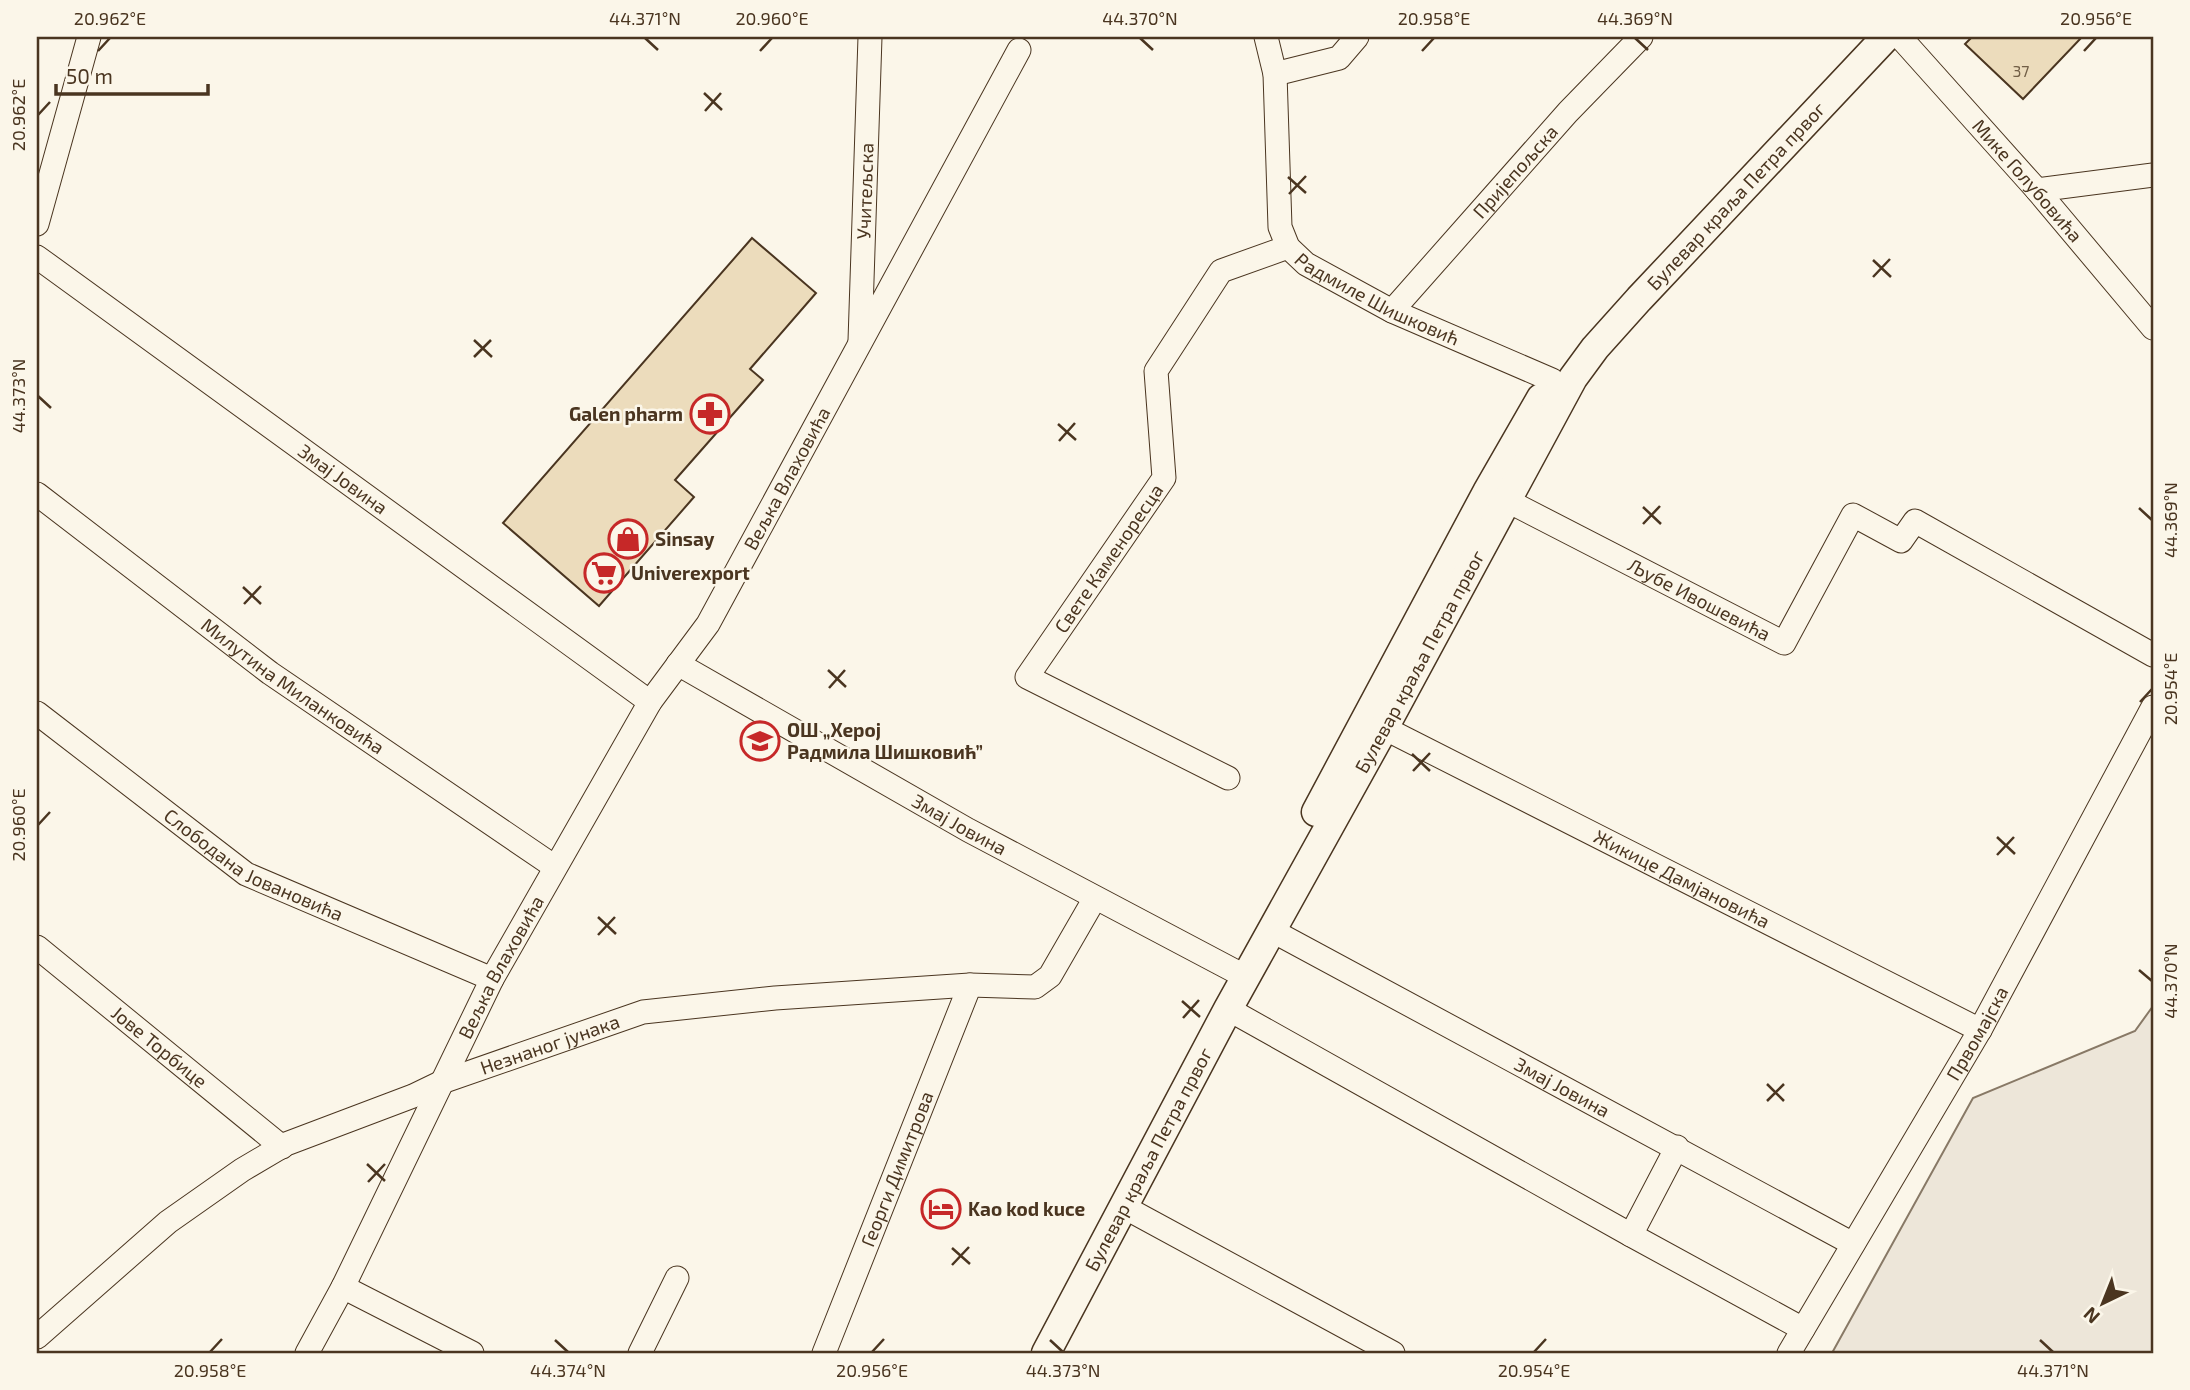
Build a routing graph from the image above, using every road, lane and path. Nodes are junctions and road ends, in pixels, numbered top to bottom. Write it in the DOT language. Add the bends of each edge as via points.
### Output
graph roads {
  1 [pos="89,37"];
  2 [pos="870,37"];
  3 [pos="1266,37"];
  4 [pos="1357,37"];
  5 [pos="1641,37"];
  6 [pos="1864,37"];
  7 [pos="1886,37"];
  8 [pos="1900,37"];
  9 [pos="1019,50"];
  10 [pos="1275,74"];
  11 [pos="2153,175"];
  12 [pos="2037,190"];
  13 [pos="37,224"];
  14 [pos="1288,247"];
  15 [pos="37,257"];
  16 [pos="1392,311"];
  17 [pos="2153,328"];
  18 [pos="860,346"];
  19 [pos="1552,380"];
  20 [pos="37,494"];
  21 [pos="1508,501"];
  22 [pos="2153,655"];
  23 [pos="678,664"];
  24 [pos="650,702"];
  25 [pos="2153,707"];
  26 [pos="37,713"];
  27 [pos="1384,728"];
  28 [pos="1228,778"];
  29 [pos="555,867"];
  30 [pos="1095,898"];
  31 [pos="1271,930"];
  32 [pos="37,947"];
  33 [pos="1238,972"];
  34 [pos="492,979"];
  35 [pos="970,985"];
  36 [pos="1228,1009"];
  37 [pos="1980,1030"];
  38 [pos="442,1082"];
  39 [pos="282,1146"];
  40 [pos="1677,1147"];
  41 [pos="1124,1207"];
  42 [pos="1631,1236"];
  43 [pos="1853,1244"];
  44 [pos="677,1279"];
  45 [pos="343,1287"];
  46 [pos="1803,1329"];
  47 [pos="37,1337"];
  48 [pos="307,1353"];
  49 [pos="472,1353"];
  50 [pos="640,1353"];
  51 [pos="824,1353"];
  52 [pos="1024,1353"];
  53 [pos="1046,1353"];
  54 [pos="1393,1353"];
  55 [pos="1789,1353"];
  1 -- 13 [label="street"];
  2 -- 18 [label="street, Учитељска"];
  3 -- 10 [label="street, Радмиле Шишковић"];
  4 -- 10 [label="street" via="1339,58"];
  5 -- 16 [label="street, Пријепољска" via="1568,112"];
  6 -- 19 [label="main road, Булевар краља Петра првог" via="1604,312"];
  7 -- 21 [label="main road, Булевар краља Петра првог" via="1595,348 1573,378"];
  8 -- 12 [label="street, Мике Голубовића"];
  9 -- 18 [label="street, Вељка Влаховића"];
  10 -- 14 [label="street, Радмиле Шишковић" via="1280,227"];
  11 -- 12 [label="street"];
  12 -- 17 [label="street, Мике Голубовића"];
  14 -- 16 [label="street, Радмиле Шишковић" via="1306,264"];
  14 -- 28 [label="street, Свете Каменоресца" via="1221,271 1156,371 1164,478 1027,677"];
  15 -- 24 [label="street, Змај Јовина"];
  16 -- 19 [label="street, Радмиле Шишковић"];
  18 -- 23 [label="street, Вељка Влаховића" via="708,624"];
  19 -- 33 [label="main road, Булевар краља Петра првог" via="1314,814"];
  20 -- 29 [label="street, Милутина Миланковића" via="270,673"];
  21 -- 22 [label="street, Љубе Ивошевића" via="1784,643 1853,515 1901,541 1915,522"];
  21 -- 27 [label="main road, Булевар краља Петра првог"];
  23 -- 24 [label="street, Вељка Влаховића"];
  23 -- 30 [label="street, Змај Јовина"];
  24 -- 29 [label="street, Вељка Влаховића"];
  25 -- 37 [label="street, Првомајска"];
  26 -- 34 [label="street, Слободана Јовановића" via="246,874"];
  27 -- 31 [label="main road, Булевар краља Петра првог"];
  27 -- 37 [label="street, Жикице Дамјановића"];
  29 -- 34 [label="street, Вељка Влаховића"];
  30 -- 33 [label="street, Змај Јовина"];
  30 -- 35 [label="street, Незнаног јунака" via="1050,976 1035,987"];
  31 -- 33 [label="main road, Булевар краља Петра првог"];
  31 -- 40 [label="street, Змај Јовина"];
  32 -- 39 [label="street, Јове Торбице"];
  33 -- 36 [label="main road, Булевар краља Петра првог"];
  33 -- 52 [label="main road, Булевар краља Петра првог"];
  34 -- 38 [label="street, Вељка Влаховића"];
  35 -- 38 [label="street, Незнаног јунака" via="643,1012"];
  35 -- 51 [label="street, Георги Димитрова"];
  36 -- 41 [label="main road, Булевар краља Петра првог"];
  36 -- 42 [label="street"];
  37 -- 43 [label="street, Првомајска"];
  38 -- 39 [label="street, Незнаног јунака"];
  38 -- 45 [label="street, Вељка Влаховића"];
  39 -- 47 [label="street, Незнаног јунака" via="168,1222"];
  40 -- 42 [label="street"];
  40 -- 43 [label="street, Змај Јовина"];
  41 -- 53 [label="main road, Булевар краља Петра првог"];
  41 -- 54 [label="street"];
  42 -- 46 [label="street"];
  43 -- 46 [label="street, Првомајска"];
  44 -- 50 [label="street"];
  45 -- 48 [label="street, Вељка Влаховића"];
  45 -- 49 [label="street"];
  46 -- 55 [label="street, Првомајска"];
}
